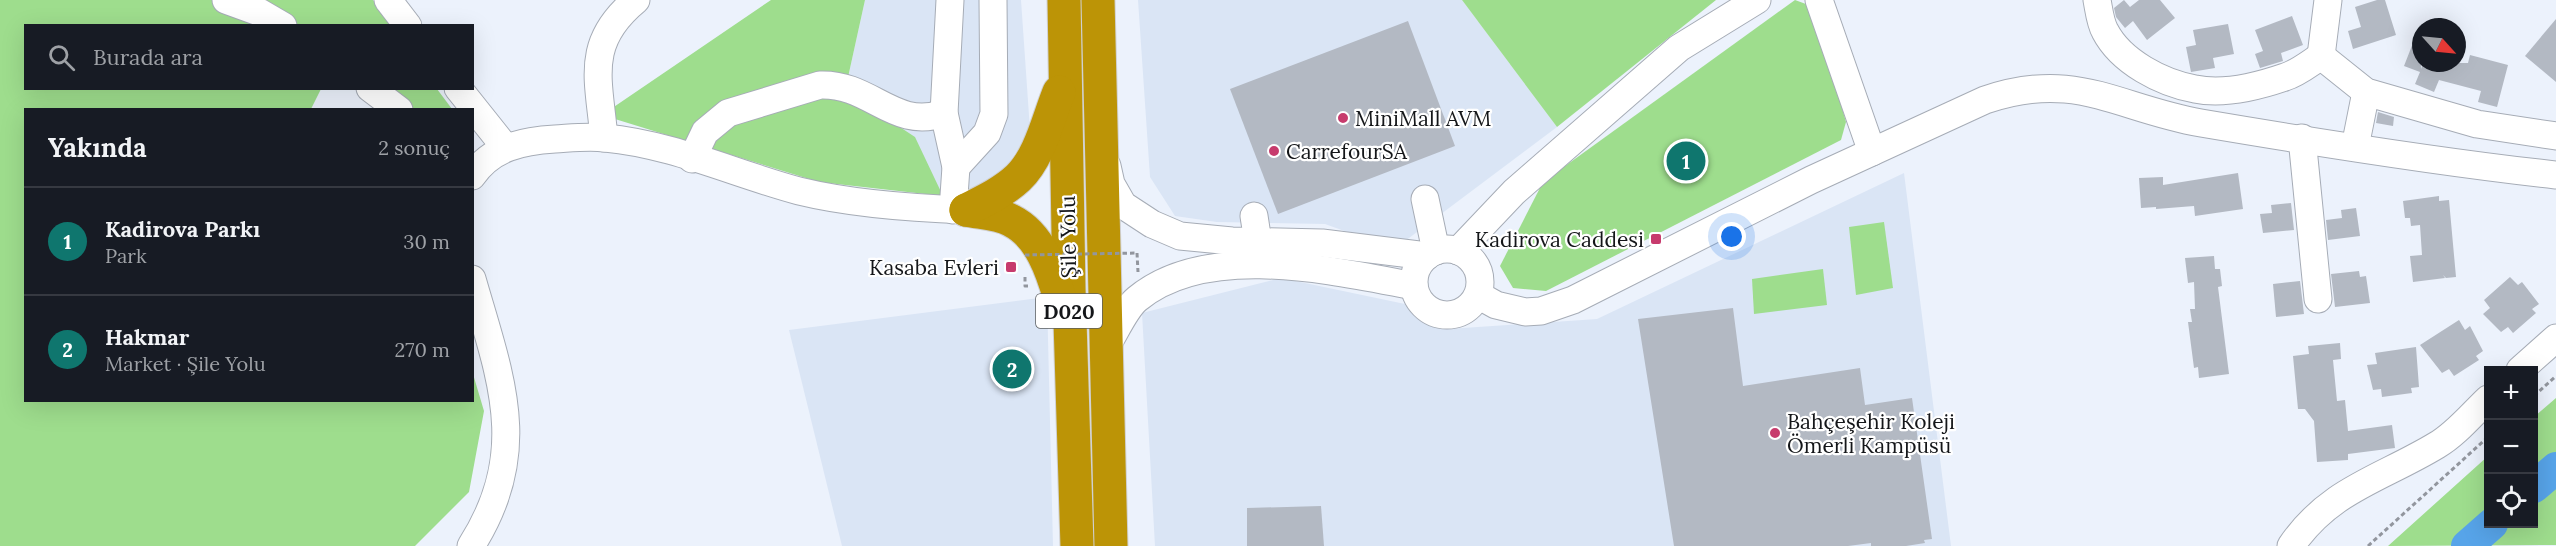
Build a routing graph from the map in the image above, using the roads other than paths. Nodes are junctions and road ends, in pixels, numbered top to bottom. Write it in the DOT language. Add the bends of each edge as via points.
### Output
graph roads {
  1 [pos="226,0"];
  2 [pos="388,0"];
  3 [pos="636,0"];
  4 [pos="950,0"];
  5 [pos="993,0"];
  6 [pos="1064,0"];
  7 [pos="1098,0"];
  8 [pos="1756,0"];
  9 [pos="1819,0"];
  10 [pos="2097,0"];
  11 [pos="2328,0"];
  12 [pos="280,24"];
  13 [pos="406,24"];
  14 [pos="2321,56"];
  15 [pos="1065,77"];
  16 [pos="373,90"];
  17 [pos="460,90"];
  18 [pos="2366,93"];
  19 [pos="396,108"];
  20 [pos="474,108"];
  21 [pos="474,108"];
  22 [pos="944,113"];
  23 [pos="2553,130"];
  24 [pos="604,138"];
  25 [pos="2302,138"];
  26 [pos="1101,140"];
  27 [pos="505,147"];
  28 [pos="2355,147"];
  29 [pos="1872,152"];
  30 [pos="692,159"];
  31 [pos="956,167"];
  32 [pos="475,168"];
  33 [pos="2556,175"];
  34 [pos="1425,199"];
  35 [pos="959,210"];
  36 [pos="1441,252"];
  37 [pos="474,286"];
  38 [pos="1414,286"];
  39 [pos="1478,295"];
  40 [pos="2318,299"];
  41 [pos="1070,331"];
  42 [pos="2556,338"];
  43 [pos="1107,345"];
  44 [pos="2524,366"];
  45 [pos="2484,403"];
  46 [pos="471,546"];
  47 [pos="1077,546"];
  48 [pos="1111,546"];
  49 [pos="2291,546"];
  1 -- 12 [label="street"];
  2 -- 13 [label="street"];
  3 -- 24 [label="street" via="614,21 600,48 597,62"];
  4 -- 22 [label="street"];
  5 -- 31 [label="street" via="994,114 987,134"];
  6 -- 15 [label="highway, Şile Yolu / D020"];
  7 -- 26 [label="highway, Şile Yolu / D020"];
  8 -- 36 [label="street" via="1679,48"];
  9 -- 29 [label="street"];
  10 -- 14 [label="street" via="2105,31 2122,52 2143,69 2196,90 2255,86 2288,76"];
  11 -- 14 [label="street"];
  14 -- 18 [label="street"];
  15 -- 35 [label="highway" via="1034,154 1020,177 1002,191"];
  15 -- 41 [label="highway, Şile Yolu / D020"];
  16 -- 19 [label="street"];
  17 -- 20 [label="street"];
  18 -- 23 [label="street" via="2477,124"];
  18 -- 28 [label="street"];
  21 -- 27 [label="street"];
  22 -- 30 [label="street" via="927,118 909,117 852,89 820,86 728,113 705,132"];
  22 -- 31 [label="street"];
  24 -- 27 [label="street" via="540,140"];
  24 -- 30 [label="street"];
  25 -- 28 [label="street"];
  25 -- 29 [label="street" via="2179,118 2080,90 2039,87 1985,100"];
  25 -- 40 [label="street"];
  26 -- 36 [label="street" via="1111,184 1123,205 1180,236 1256,229 1322,243"];
  26 -- 43 [label="highway, Şile Yolu / D020"];
  27 -- 32 [label="street"];
  28 -- 33 [label="street"];
  29 -- 39 [label="street" via="1556,306 1525,312"];
  30 -- 35 [label="street" via="800,191 854,201"];
  31 -- 35 [label="street"];
  34 -- 36 [label="street"];
  35 -- 41 [label="highway" via="1011,220 1026,231 1051,267"];
  36 -- 38 [label="street" via="1419,264"];
  36 -- 39 [label="street" via="1468,256 1480,274"];
  37 -- 46 [label="street" via="504,392 507,426 497,494"];
  38 -- 39 [label="street" via="1424,306 1443,315 1464,311"];
  38 -- 43 [label="street" via="1334,271 1246,264 1192,272 1166,280 1136,300"];
  41 -- 47 [label="highway, Şile Yolu / D020"];
  42 -- 44 [label="street"];
  43 -- 48 [label="highway, Şile Yolu / D020"];
  45 -- 49 [label="street" via="2439,444 2336,498 2314,517"];
}
